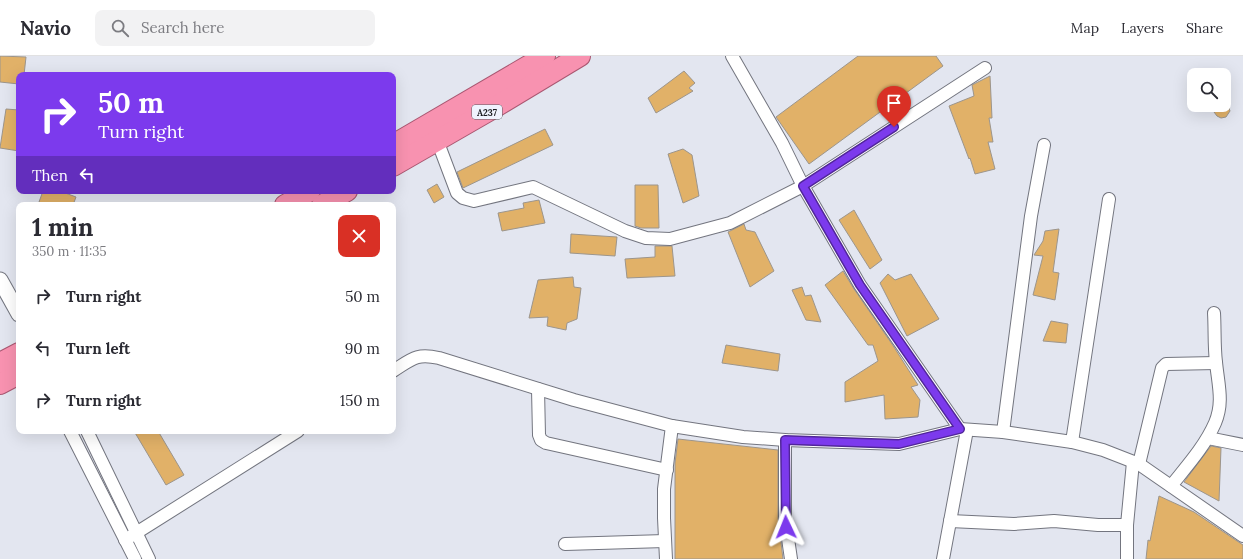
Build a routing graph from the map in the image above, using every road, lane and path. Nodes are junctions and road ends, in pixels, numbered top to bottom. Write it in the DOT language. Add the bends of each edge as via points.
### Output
graph roads {
  1 [pos="545,56"];
  2 [pos="580,56"];
  3 [pos="732,56"];
  4 [pos="985,68"];
  5 [pos="437,140"];
  6 [pos="396,143"];
  7 [pos="1044,145"];
  8 [pos="396,164"];
  9 [pos="803,186"];
  10 [pos="305,194"];
  11 [pos="342,194"];
  12 [pos="1109,199"];
  13 [pos="290,202"];
  14 [pos="327,202"];
  15 [pos="0,280"];
  16 [pos="16,309"];
  17 [pos="1214,313"];
  18 [pos="16,355"];
  19 [pos="0,363"];
  20 [pos="1216,363"];
  21 [pos="396,369"];
  22 [pos="16,376"];
  23 [pos="0,384"];
  24 [pos="538,389"];
  25 [pos="672,426"];
  26 [pos="964,429"];
  27 [pos="1003,432"];
  28 [pos="72,434"];
  29 [pos="88,434"];
  30 [pos="293,434"];
  31 [pos="1208,438"];
  32 [pos="785,440"];
  33 [pos="1072,442"];
  34 [pos="1243,445"];
  35 [pos="1136,463"];
  36 [pos="667,470"];
  37 [pos="1172,486"];
  38 [pos="950,521"];
  39 [pos="1127,525"];
  40 [pos="136,532"];
  41 [pos="1243,536"];
  42 [pos="125,540"];
  43 [pos="665,541"];
  44 [pos="565,544"];
  45 [pos="135,559"];
  46 [pos="149,559"];
  47 [pos="666,559"];
  48 [pos="791,559"];
  49 [pos="943,559"];
  50 [pos="1127,559"];
  1 -- 6 [label="highway, A237"];
  2 -- 5 [label="highway, A237"];
  3 -- 9 [label="street" via="782,143"];
  4 -- 9 [label="street"];
  5 -- 8 [label="highway, A237"];
  5 -- 9 [label="street" via="457,193 463,198 474,201 533,187 625,231 646,238 670,239 730,223"];
  7 -- 27 [label="street" via="1031,216"];
  9 -- 26 [label="street" via="860,285"];
  10 -- 13 [label="highway"];
  11 -- 14 [label="highway"];
  12 -- 33 [label="street"];
  15 -- 16 [label="street"];
  17 -- 20 [label="street"];
  18 -- 19 [label="highway"];
  20 -- 31 [label="street" via="1220,408"];
  20 -- 35 [label="street" via="1166,364 1162,368"];
  21 -- 24 [label="street" via="416,357 426,355"];
  22 -- 23 [label="highway"];
  24 -- 25 [label="street"];
  24 -- 36 [label="street" via="541,440"];
  25 -- 32 [label="street" via="743,437"];
  25 -- 36 [label="street"];
  26 -- 27 [label="street"];
  26 -- 32 [label="street" via="899,444"];
  26 -- 38 [label="street"];
  27 -- 33 [label="street"];
  28 -- 42 [label="street"];
  29 -- 40 [label="street"];
  30 -- 40 [label="street"];
  31 -- 34 [label="street"];
  31 -- 37 [label="street"];
  32 -- 48 [label="street" via="785,518"];
  33 -- 35 [label="street" via="1103,450"];
  35 -- 37 [label="street"];
  35 -- 39 [label="street"];
  36 -- 43 [label="street" via="664,489"];
  37 -- 41 [label="street"];
  38 -- 39 [label="street" via="1014,524 1054,521"];
  38 -- 49 [label="street"];
  39 -- 50 [label="street"];
  40 -- 42 [label="street"];
  40 -- 46 [label="street"];
  42 -- 45 [label="street"];
  43 -- 44 [label="street"];
  43 -- 47 [label="street"];
}
